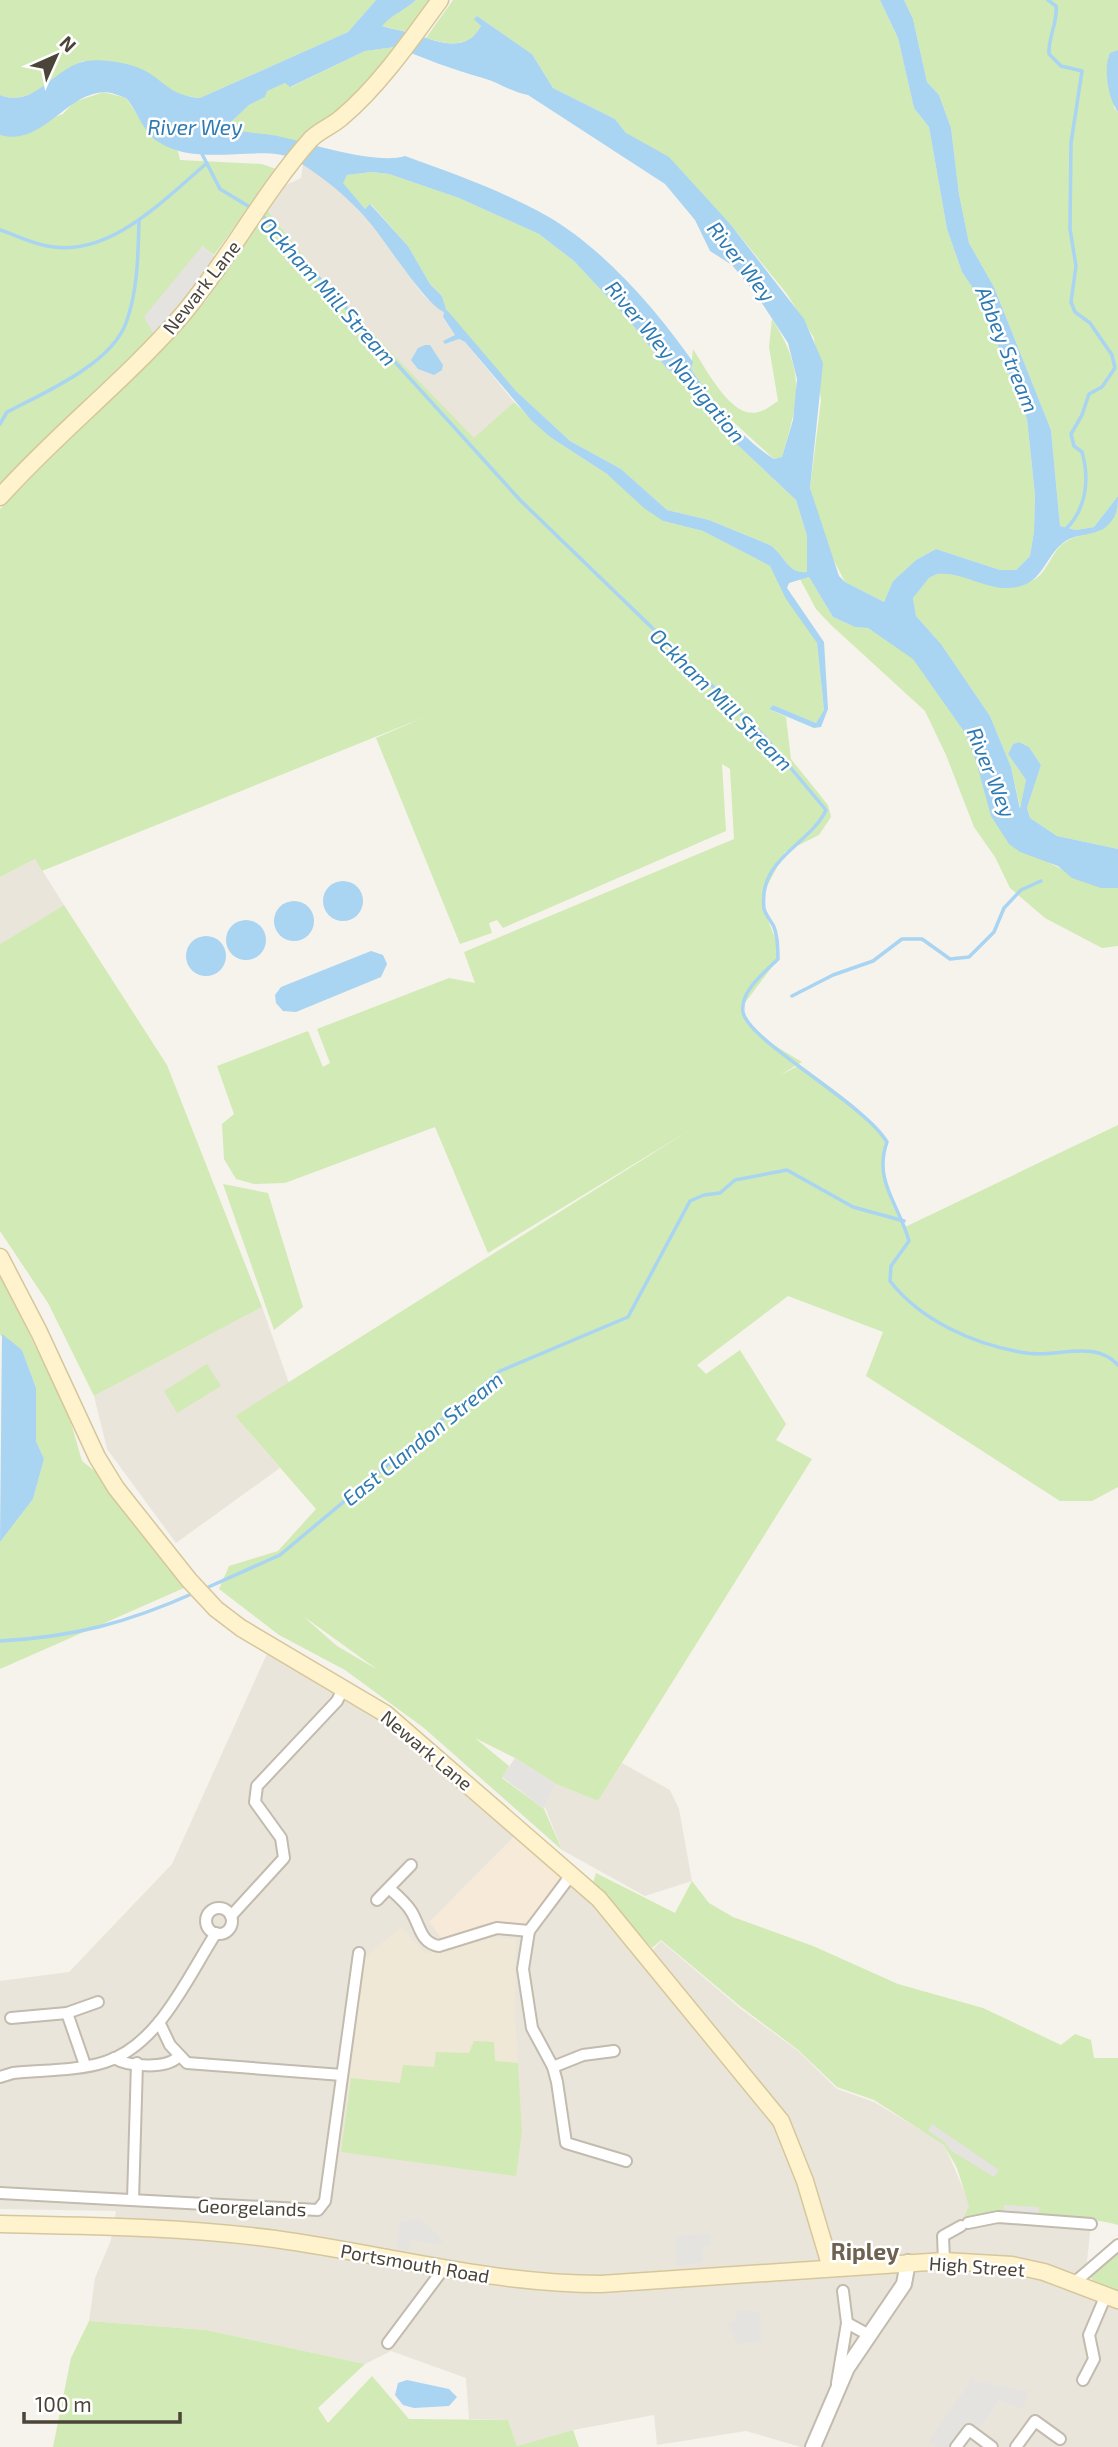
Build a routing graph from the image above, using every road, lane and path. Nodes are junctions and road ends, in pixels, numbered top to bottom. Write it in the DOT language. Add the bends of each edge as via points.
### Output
graph roads {
  1 [pos="440,0"];
  2 [pos="0,498"];
  3 [pos="0,1257"];
  4 [pos="344,1687"];
  5 [pos="411,1865"];
  6 [pos="571,1874"];
  7 [pos="390,1889"];
  8 [pos="377,1900"];
  9 [pos="412,1913"];
  10 [pos="231,1916"];
  11 [pos="402,1923"];
  12 [pos="529,1931"];
  13 [pos="215,1933"];
  14 [pos="359,1953"];
  15 [pos="98,2002"];
  16 [pos="67,2013"];
  17 [pos="11,2018"];
  18 [pos="159,2022"];
  19 [pos="614,2051"];
  20 [pos="178,2056"];
  21 [pos="114,2058"];
  22 [pos="137,2063"];
  23 [pos="85,2065"];
  24 [pos="553,2067"];
  25 [pos="342,2075"];
  26 [pos="0,2077"];
  27 [pos="626,2161"];
  28 [pos="0,2193"];
  29 [pos="133,2200"];
  30 [pos="0,2224"];
  31 [pos="1091,2224"];
  32 [pos="1118,2245"];
  33 [pos="944,2261"];
  34 [pos="908,2262"];
  35 [pos="444,2268"];
  36 [pos="831,2268"];
  37 [pos="1075,2282"];
  38 [pos="843,2291"];
  39 [pos="1112,2297"];
  40 [pos="847,2323"];
  41 [pos="869,2335"];
  42 [pos="388,2343"];
  43 [pos="1083,2380"];
  44 [pos="836,2389"];
  45 [pos="1060,2439"];
  46 [pos="813,2447"];
  47 [pos="956,2447"];
  48 [pos="992,2447"];
  49 [pos="1016,2447"];
  1 -- 2 [label="main road, Newark Lane" via="341,118 309,142 160,340"];
  3 -- 4 [label="main road, Newark Lane" via="97,1457 189,1580 253,1636"];
  4 -- 6 [label="main road, Newark Lane" via="406,1731"];
  4 -- 10 [label="street" via="337,1701 257,1786 255,1802 281,1838 284,1858"];
  5 -- 7 [label="street"];
  6 -- 12 [label="street"];
  6 -- 36 [label="main road, Newark Lane" via="599,1899 778,2116 805,2181"];
  7 -- 8 [label="street"];
  7 -- 9 [label="street"];
  9 -- 11 [label="street"];
  9 -- 12 [label="street" via="426,1941 439,1946 497,1928"];
  10 -- 13 [label="street" via="230,1928"];
  10 -- 13 [label="street" via="223,1908 210,1912 207,1925"];
  12 -- 24 [label="street" via="523,1969 533,2028"];
  13 -- 18 [label="street"];
  14 -- 25 [label="street, Georgelands"];
  15 -- 16 [label="street"];
  16 -- 17 [label="street"];
  16 -- 23 [label="street"];
  18 -- 20 [label="street"];
  18 -- 21 [label="street"];
  19 -- 24 [label="street" via="583,2055"];
  20 -- 22 [label="street" via="166,2064"];
  20 -- 25 [label="street" via="198,2065"];
  21 -- 22 [label="street"];
  21 -- 23 [label="street"];
  22 -- 29 [label="street"];
  23 -- 26 [label="street"];
  24 -- 27 [label="street" via="566,2143"];
  25 -- 29 [label="street, Georgelands" via="326,2201 314,2211"];
  28 -- 29 [label="street, Georgelands"];
  30 -- 35 [label="main road, Portsmouth Road" via="241,2235"];
  31 -- 33 [label="street" via="998,2217 965,2225 943,2236"];
  32 -- 37 [label="street"];
  33 -- 34 [label="main road, High Street"];
  33 -- 37 [label="main road, High Street" via="1012,2265"];
  34 -- 36 [label="main road, High Street"];
  34 -- 41 [label="street" via="904,2284"];
  35 -- 36 [label="main road, Portsmouth Road" via="537,2282 587,2284"];
  35 -- 42 [label="street"];
  37 -- 39 [label="main road, High Street"];
  38 -- 40 [label="street"];
  39 -- 43 [label="street" via="1089,2335 1094,2359"];
  40 -- 41 [label="street"];
  40 -- 44 [label="street"];
  41 -- 44 [label="street"];
  44 -- 46 [label="street"];
  45 -- 49 [label="street" via="1035,2421"];
  47 -- 48 [label="street" via="969,2430"];
}
